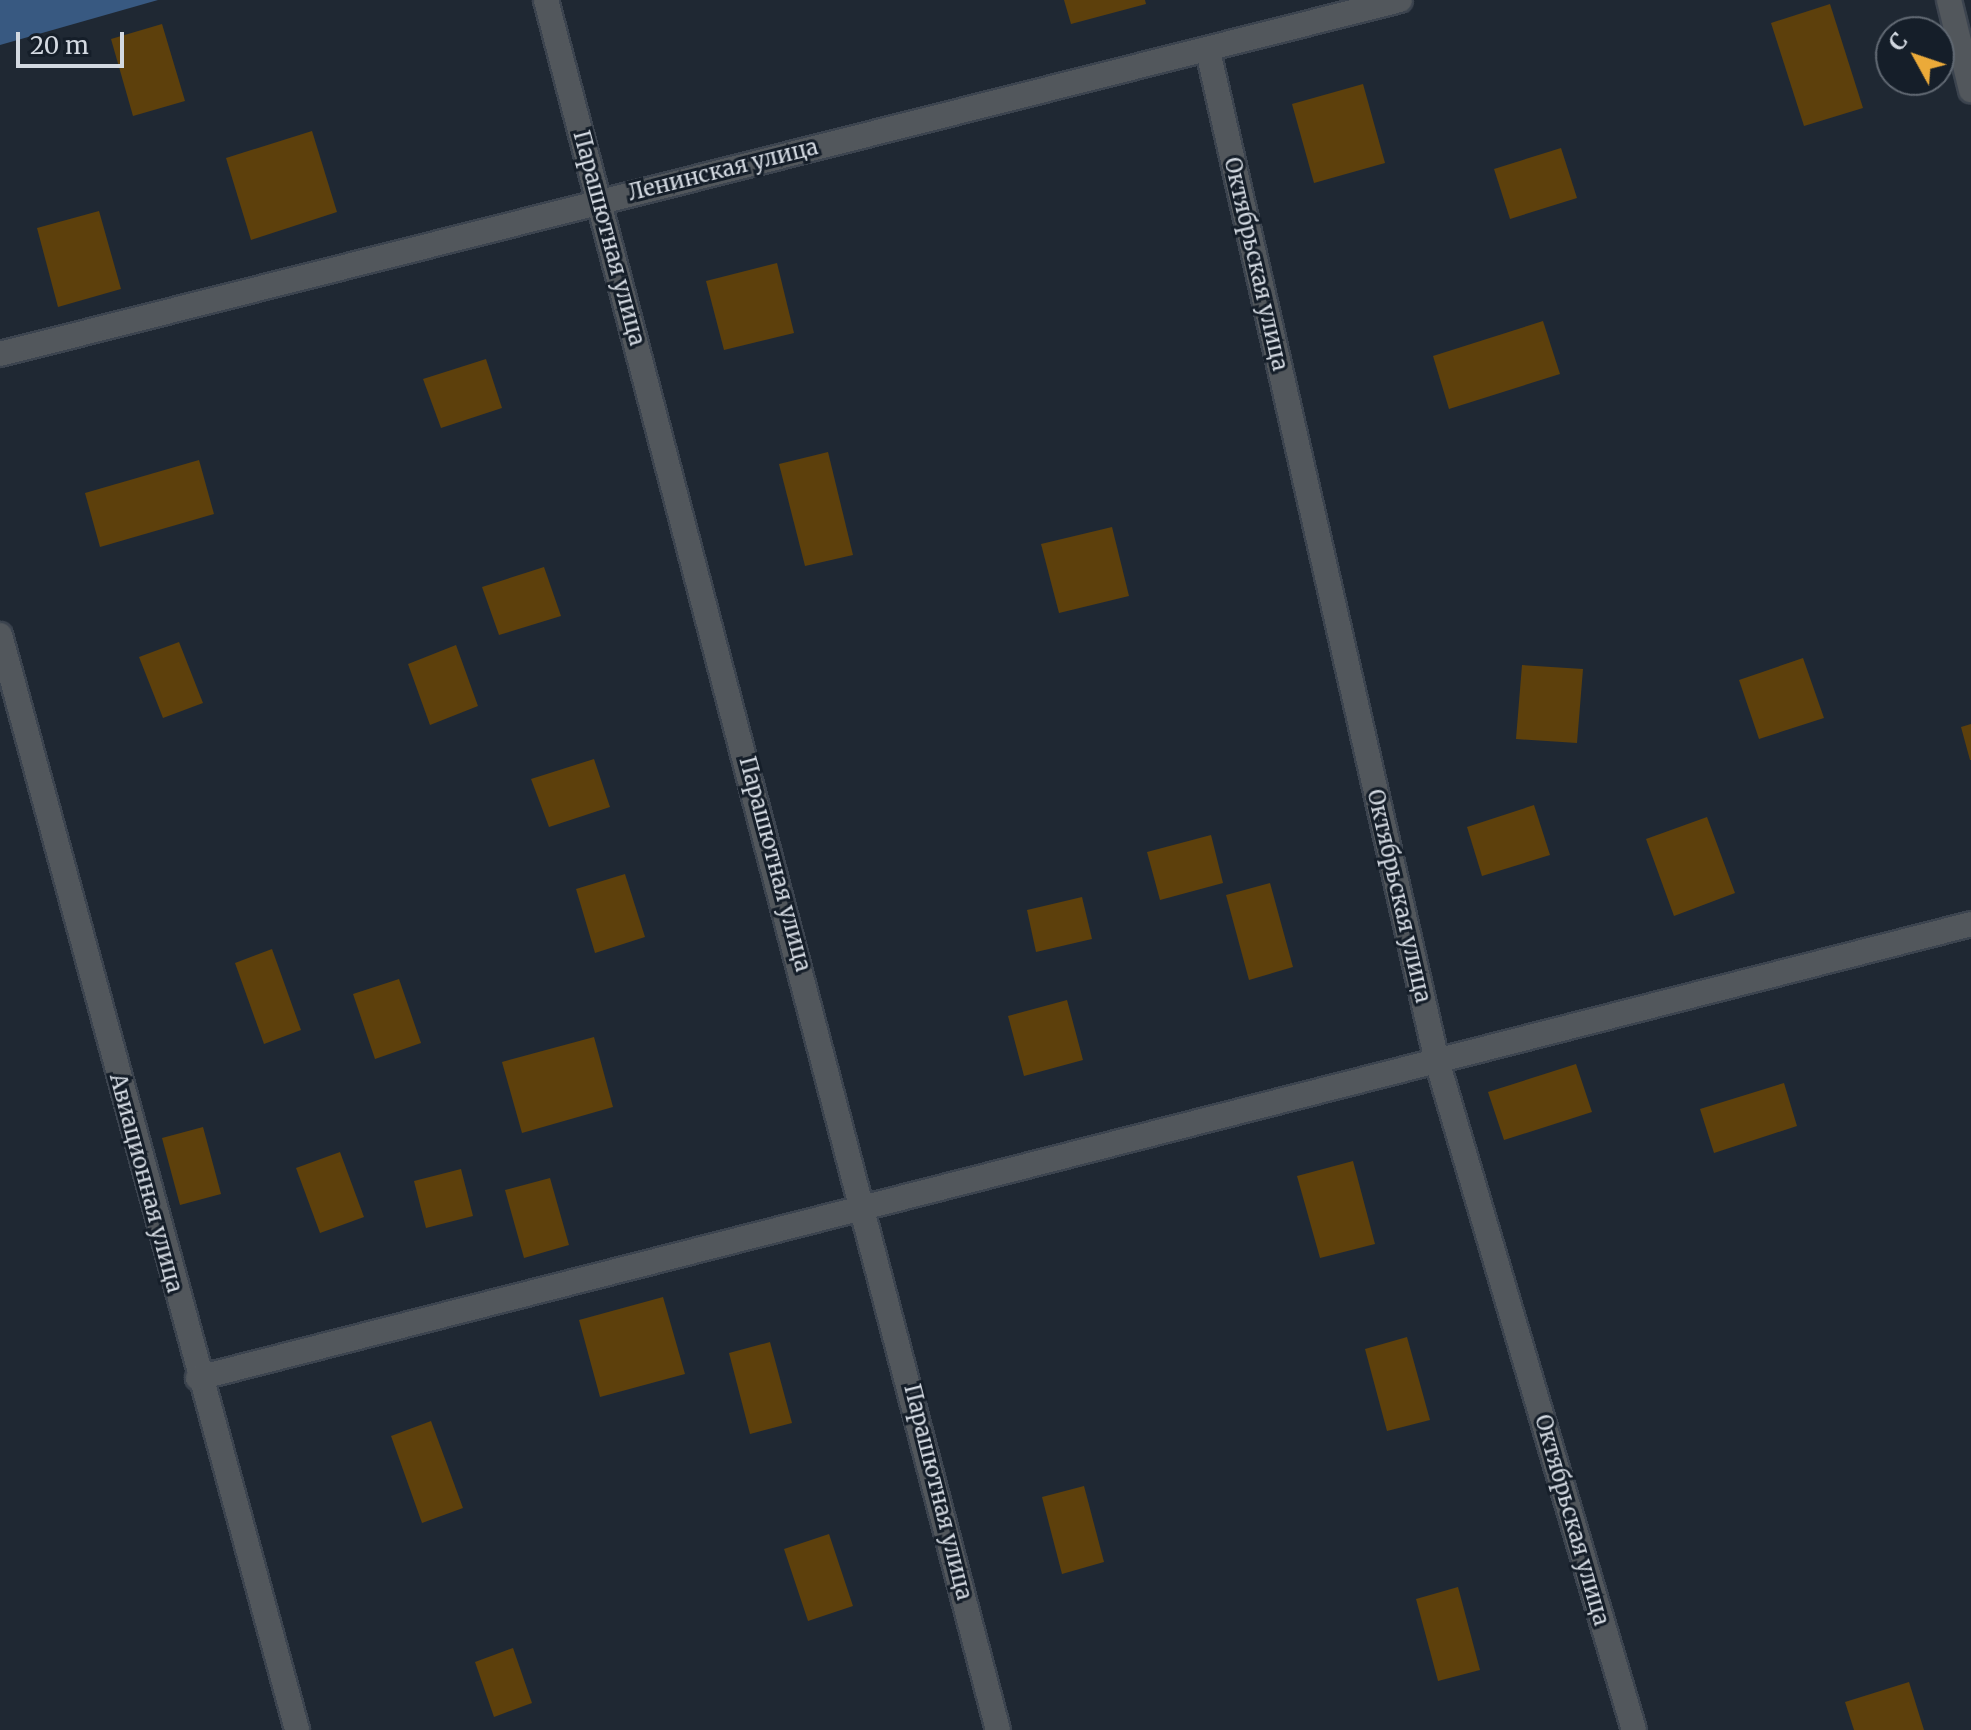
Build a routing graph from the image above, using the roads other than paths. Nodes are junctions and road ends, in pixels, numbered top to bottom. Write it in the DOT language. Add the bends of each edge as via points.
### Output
graph roads {
  1 [pos="546,0"];
  2 [pos="1400,0"];
  3 [pos="1949,0"];
  4 [pos="1208,51"];
  5 [pos="1971,90"];
  6 [pos="599,201"];
  7 [pos="0,354"];
  8 [pos="0,635"];
  9 [pos="1971,924"];
  10 [pos="1437,1061"];
  11 [pos="865,1207"];
  12 [pos="198,1378"];
  13 [pos="297,1730"];
  14 [pos="998,1730"];
  15 [pos="1634,1730"];
  1 -- 6 [label="street, Парашютная улица"];
  2 -- 4 [label="street, Ленинская улица"];
  3 -- 5 [label="street"];
  4 -- 6 [label="street, Ленинская улица"];
  4 -- 10 [label="street, Октябрьская улица"];
  6 -- 7 [label="street, Ленинская улица"];
  6 -- 11 [label="street, Парашютная улица"];
  8 -- 12 [label="street, Авиационная улица"];
  9 -- 10 [label="street"];
  10 -- 11 [label="street"];
  10 -- 15 [label="street, Октябрьская улица"];
  11 -- 12 [label="street"];
  11 -- 14 [label="street, Парашютная улица"];
  12 -- 13 [label="street, Авиационная улица"];
}
